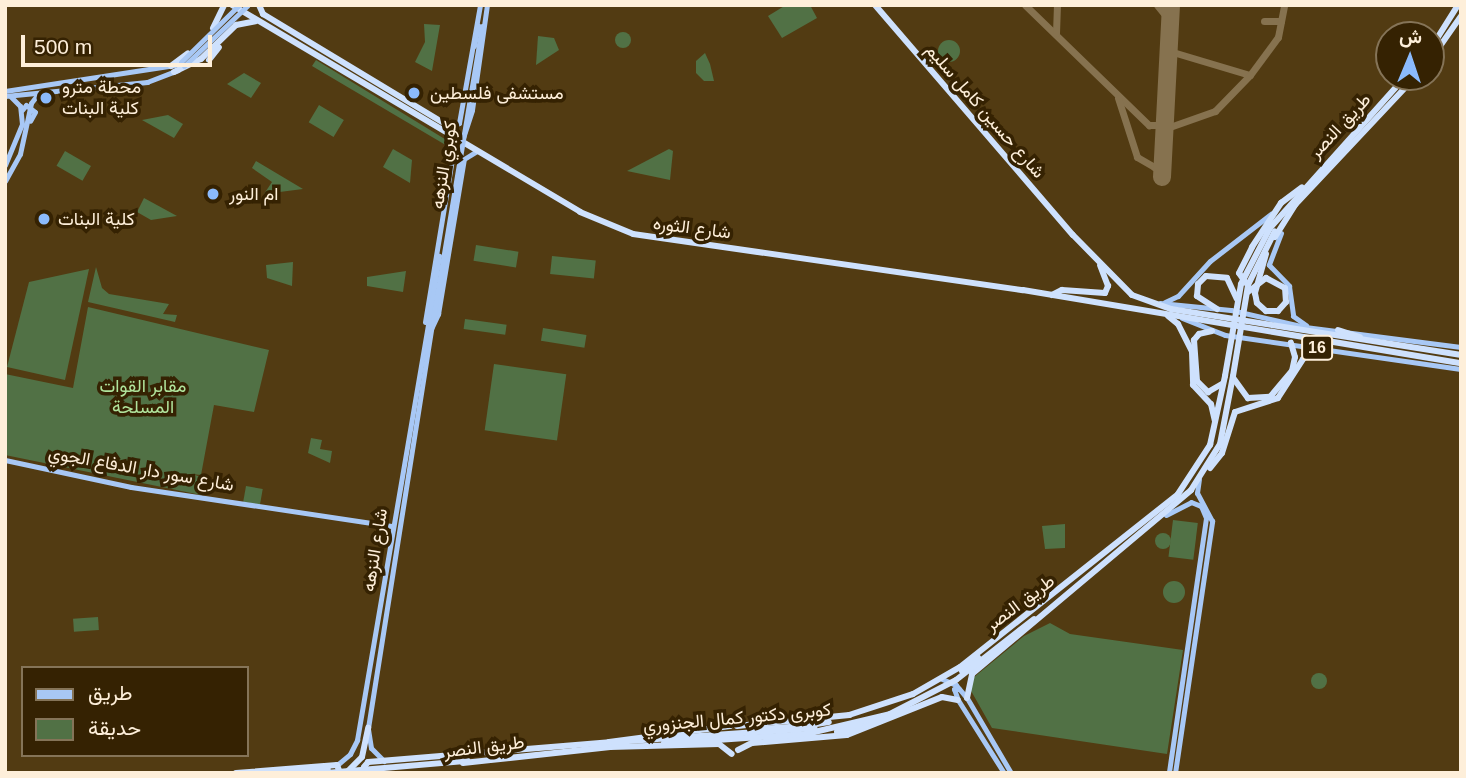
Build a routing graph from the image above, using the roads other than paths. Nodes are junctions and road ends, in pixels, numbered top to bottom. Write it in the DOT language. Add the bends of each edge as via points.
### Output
graph roads {
  1 [pos="224,5"];
  2 [pos="236,5"];
  3 [pos="259,5"];
  4 [pos="480,5"];
  5 [pos="486,5"];
  6 [pos="875,5"];
  7 [pos="1458,5"];
  8 [pos="249,8"];
  9 [pos="481,16"];
  10 [pos="1461,16"];
  11 [pos="222,18"];
  12 [pos="261,22"];
  13 [pos="1445,23"];
  14 [pos="226,33"];
  15 [pos="1445,39"];
  16 [pos="209,60"];
  17 [pos="182,64"];
  18 [pos="173,69"];
  19 [pos="1392,91"];
  20 [pos="1402,91"];
  21 [pos="40,93"];
  22 [pos="7,94"];
  23 [pos="30,108"];
  24 [pos="462,108"];
  25 [pos="472,110"];
  26 [pos="22,111"];
  27 [pos="435,127"];
  28 [pos="452,127"];
  29 [pos="452,137"];
  30 [pos="477,151"];
  31 [pos="5,165"];
  32 [pos="450,171"];
  33 [pos="461,173"];
  34 [pos="5,181"];
  35 [pos="1302,187"];
  36 [pos="1281,203"];
  37 [pos="1277,231"];
  38 [pos="1267,250"];
  39 [pos="1100,263"];
  40 [pos="1052,295"];
  41 [pos="1241,298"];
  42 [pos="1152,302"];
  43 [pos="1217,309"];
  44 [pos="1245,312"];
  45 [pos="1275,312"];
  46 [pos="1163,314"];
  47 [pos="1176,315"];
  48 [pos="1206,317"];
  49 [pos="431,318"];
  50 [pos="1311,328"];
  51 [pos="1338,330"];
  52 [pos="429,331"];
  53 [pos="1212,331"];
  54 [pos="1368,341"];
  55 [pos="1291,343"];
  56 [pos="1461,347"];
  57 [pos="1317,348"];
  58 [pos="1461,355"];
  59 [pos="1461,363"];
  60 [pos="1461,369"];
  61 [pos="1229,376"];
  62 [pos="1216,428"];
  63 [pos="5,459"];
  64 [pos="1205,471"];
  65 [pos="1199,479"];
  66 [pos="1198,496"];
  67 [pos="1194,502"];
  68 [pos="1166,515"];
  69 [pos="393,526"];
  70 [pos="1043,609"];
  71 [pos="1032,617"];
  72 [pos="1191,642"];
  73 [pos="1190,650"];
  74 [pos="379,660"];
  75 [pos="370,663"];
  76 [pos="377,669"];
  77 [pos="952,673"];
  78 [pos="972,674"];
  79 [pos="942,679"];
  80 [pos="933,684"];
  81 [pos="962,691"];
  82 [pos="940,698"];
  83 [pos="967,698"];
  84 [pos="958,700"];
  85 [pos="875,708"];
  86 [pos="361,713"];
  87 [pos="369,718"];
  88 [pos="894,720"];
  89 [pos="757,727"];
  90 [pos="368,728"];
  91 [pos="716,731"];
  92 [pos="742,733"];
  93 [pos="779,736"];
  94 [pos="759,742"];
  95 [pos="612,744"];
  96 [pos="719,744"];
  97 [pos="466,757"];
  98 [pos="384,761"];
  99 [pos="307,768"];
  100 [pos="338,769"];
  101 [pos="267,772"];
  102 [pos="368,772"];
  103 [pos="236,773"];
  104 [pos="289,773"];
  105 [pos="294,773"];
  106 [pos="326,773"];
  107 [pos="346,773"];
  108 [pos="362,773"];
  109 [pos="1004,773"];
  110 [pos="1011,773"];
  111 [pos="1169,773"];
  112 [pos="1175,773"];
  1 -- 11 [label="highway"];
  2 -- 8 [label="highway, شارع الثوره"];
  2 -- 17 [label="main road, bridge"];
  3 -- 28 [label="highway" via="267,17"];
  4 -- 9 [label="main road"];
  5 -- 9 [label="main road"];
  6 -- 39 [label="highway, شارع حسين كامل سليم"];
  7 -- 13 [label="highway"];
  8 -- 12 [label="highway, شارع الثوره"];
  8 -- 17 [label="main road, bridge"];
  9 -- 24 [label="main road"];
  9 -- 25 [label="main road"];
  9 -- 49 [label="main road, كوبري النزهه, bridge"];
  10 -- 15 [label="highway"];
  11 -- 14 [label="highway" via="232,19"];
  11 -- 18 [label="highway"];
  12 -- 14 [label="highway" via="243,22"];
  12 -- 27 [label="highway, شارع الثوره"];
  14 -- 16 [label="highway" via="222,48"];
  14 -- 18 [label="highway" via="199,60"];
  17 -- 18 [label="main road"];
  18 -- 21 [label="main road" via="146,82"];
  18 -- 22 [label="main road"];
  19 -- 35 [label="highway, طريق النصر"];
  20 -- 37 [label="highway, طريق النصر" via="1296,203"];
  21 -- 22 [label="main road"];
  21 -- 23 [label="main road"];
  22 -- 26 [label="main road"];
  23 -- 26 [label="main road" via="24,106"];
  23 -- 34 [label="main road" via="20,154"];
  24 -- 25 [label="main road"];
  24 -- 28 [label="main road" via="460,123"];
  25 -- 29 [label="main road" via="466,136"];
  26 -- 31 [label="main road" via="19,137"];
  27 -- 28 [label="highway" via="452,134"];
  27 -- 29 [label="highway, شارع الثوره"];
  29 -- 30 [label="highway, شارع الثوره"];
  29 -- 32 [label="main road, شارع النزهه"];
  30 -- 33 [label="main road, شارع النزهه" via="466,155"];
  30 -- 40 [label="highway, شارع الثوره" via="589,217 633,234"];
  32 -- 33 [label="main road"];
  32 -- 52 [label="main road, شارع النزهه"];
  33 -- 52 [label="main road, شارع النزهه" via="438,314"];
  35 -- 36 [label="highway"];
  35 -- 37 [label="highway, طريق النصر"];
  36 -- 38 [label="highway" via="1244,262 1239,273 1243,283 1253,280"];
  36 -- 42 [label="main road" via="1256,229 1210,261 1178,296"];
  37 -- 38 [label="highway"];
  37 -- 41 [label="highway, bridge" via="1249,262"];
  37 -- 50 [label="main road" via="1269,266 1289,286 1293,316"];
  38 -- 45 [label="highway" via="1255,297 1261,308"];
  39 -- 40 [label="highway" via="1108,286 1105,293 1062,290"];
  39 -- 42 [label="highway, شارع حسين كامل سليم" via="1127,292"];
  40 -- 46 [label="highway, شارع الثوره"];
  41 -- 43 [label="highway" via="1231,282 1216,274 1202,278 1196,291 1201,302"];
  41 -- 45 [label="highway, bridge" via="1264,279 1285,288 1285,304"];
  41 -- 61 [label="highway, bridge"];
  42 -- 43 [label="main road"];
  42 -- 48 [label="highway"];
  43 -- 44 [label="main road"];
  44 -- 45 [label="main road"];
  44 -- 50 [label="main road"];
  46 -- 47 [label="highway, شارع الثوره"];
  46 -- 62 [label="highway" via="1177,322 1186,339 1194,360 1193,385 1212,404"];
  47 -- 48 [label="highway, شارع الثوره"];
  47 -- 53 [label="main road, 16"];
  48 -- 54 [label="highway, 16"];
  48 -- 59 [label="highway, 16"];
  49 -- 52 [label="main road, شارع النزهه"];
  50 -- 51 [label="main road"];
  51 -- 54 [label="highway"];
  51 -- 56 [label="main road, 16"];
  52 -- 69 [label="main road, شارع النزهه"];
  52 -- 74 [label="main road, شارع النزهه"];
  53 -- 55 [label="main road, 16"];
  53 -- 61 [label="highway" via="1194,340 1197,383 1213,392"];
  54 -- 58 [label="highway, 16"];
  55 -- 57 [label="main road, 16"];
  55 -- 61 [label="highway" via="1292,371 1270,397 1248,398"];
  57 -- 60 [label="main road, 16"];
  57 -- 64 [label="highway" via="1303,359 1278,398 1243,407 1233,415 1220,457"];
  61 -- 62 [label="highway, طريق النصر"];
  61 -- 64 [label="highway, طريق النصر" via="1223,436"];
  62 -- 70 [label="highway, طريق النصر" via="1197,470 1170,502"];
  63 -- 69 [label="main road, شارع سور دار الدفاع الجوي" via="186,494"];
  64 -- 65 [label="highway, طريق النصر"];
  65 -- 66 [label="main road"];
  65 -- 68 [label="highway, طريق النصر"];
  66 -- 67 [label="main road"];
  66 -- 72 [label="main road" via="1209,508 1212,521"];
  67 -- 68 [label="main road"];
  67 -- 72 [label="main road" via="1206,518"];
  68 -- 70 [label="highway, طريق النصر"];
  69 -- 75 [label="main road, شارع النزهه"];
  70 -- 71 [label="highway, كوبرى دكتور كمال الجنزوري"];
  70 -- 77 [label="highway, طريق النصر"];
  70 -- 78 [label="highway, طريق النصر"];
  71 -- 92 [label="highway, كوبرى دكتور كمال الجنزوري, bridge" via="962,671 899,706 835,725"];
  71 -- 93 [label="highway, كوبرى دكتور كمال الجنزوري, bridge" via="964,674 910,705 844,727"];
  72 -- 73 [label="main road"];
  73 -- 111 [label="main road"];
  73 -- 112 [label="main road"];
  74 -- 75 [label="main road"];
  74 -- 76 [label="main road, شارع النزهه"];
  75 -- 76 [label="main road"];
  75 -- 86 [label="main road, شارع النزهه"];
  76 -- 87 [label="main road, شارع النزهه"];
  77 -- 78 [label="highway" via="959,680"];
  77 -- 79 [label="highway, طريق النصر"];
  78 -- 83 [label="highway"];
  79 -- 80 [label="highway, طريق النصر"];
  79 -- 81 [label="main road"];
  80 -- 82 [label="highway"];
  80 -- 85 [label="highway, طريق النصر"];
  81 -- 83 [label="main road"];
  81 -- 84 [label="main road" via="954,689"];
  82 -- 84 [label="highway"];
  82 -- 88 [label="highway"];
  83 -- 110 [label="main road"];
  84 -- 109 [label="main road"];
  85 -- 89 [label="highway, طريق النصر"];
  85 -- 92 [label="highway, bridge" via="829,722"];
  86 -- 87 [label="main road"];
  86 -- 100 [label="main road, شارع النزهه" via="354,749"];
  87 -- 90 [label="main road, شارع النزهه"];
  88 -- 93 [label="highway, bridge" via="833,733"];
  88 -- 94 [label="highway" via="835,737"];
  89 -- 91 [label="highway, طريق النصر"];
  89 -- 94 [label="highway" via="747,735"];
  90 -- 98 [label="main road, شارع النزهه" via="371,748"];
  90 -- 107 [label="highway" via="362,757"];
  91 -- 95 [label="highway, طريق النصر"];
  91 -- 96 [label="highway"];
  92 -- 95 [label="highway, كوبرى دكتور كمال الجنزوري, bridge"];
  93 -- 95 [label="highway, كوبرى دكتور كمال الجنزوري, bridge"];
  94 -- 96 [label="highway" via="735,752"];
  95 -- 96 [label="highway, طريق النصر"];
  95 -- 97 [label="highway, طريق النصر"];
  97 -- 98 [label="highway, طريق النصر"];
  97 -- 102 [label="highway, طريق النصر"];
  97 -- 104 [label="highway, bridge"];
  97 -- 106 [label="highway, bridge"];
  98 -- 102 [label="highway" via="368,762 364,767"];
  99 -- 100 [label="highway"];
  99 -- 101 [label="highway"];
  99 -- 105 [label="highway"];
  101 -- 103 [label="highway"];
  102 -- 108 [label="highway, طريق النصر"];
}
